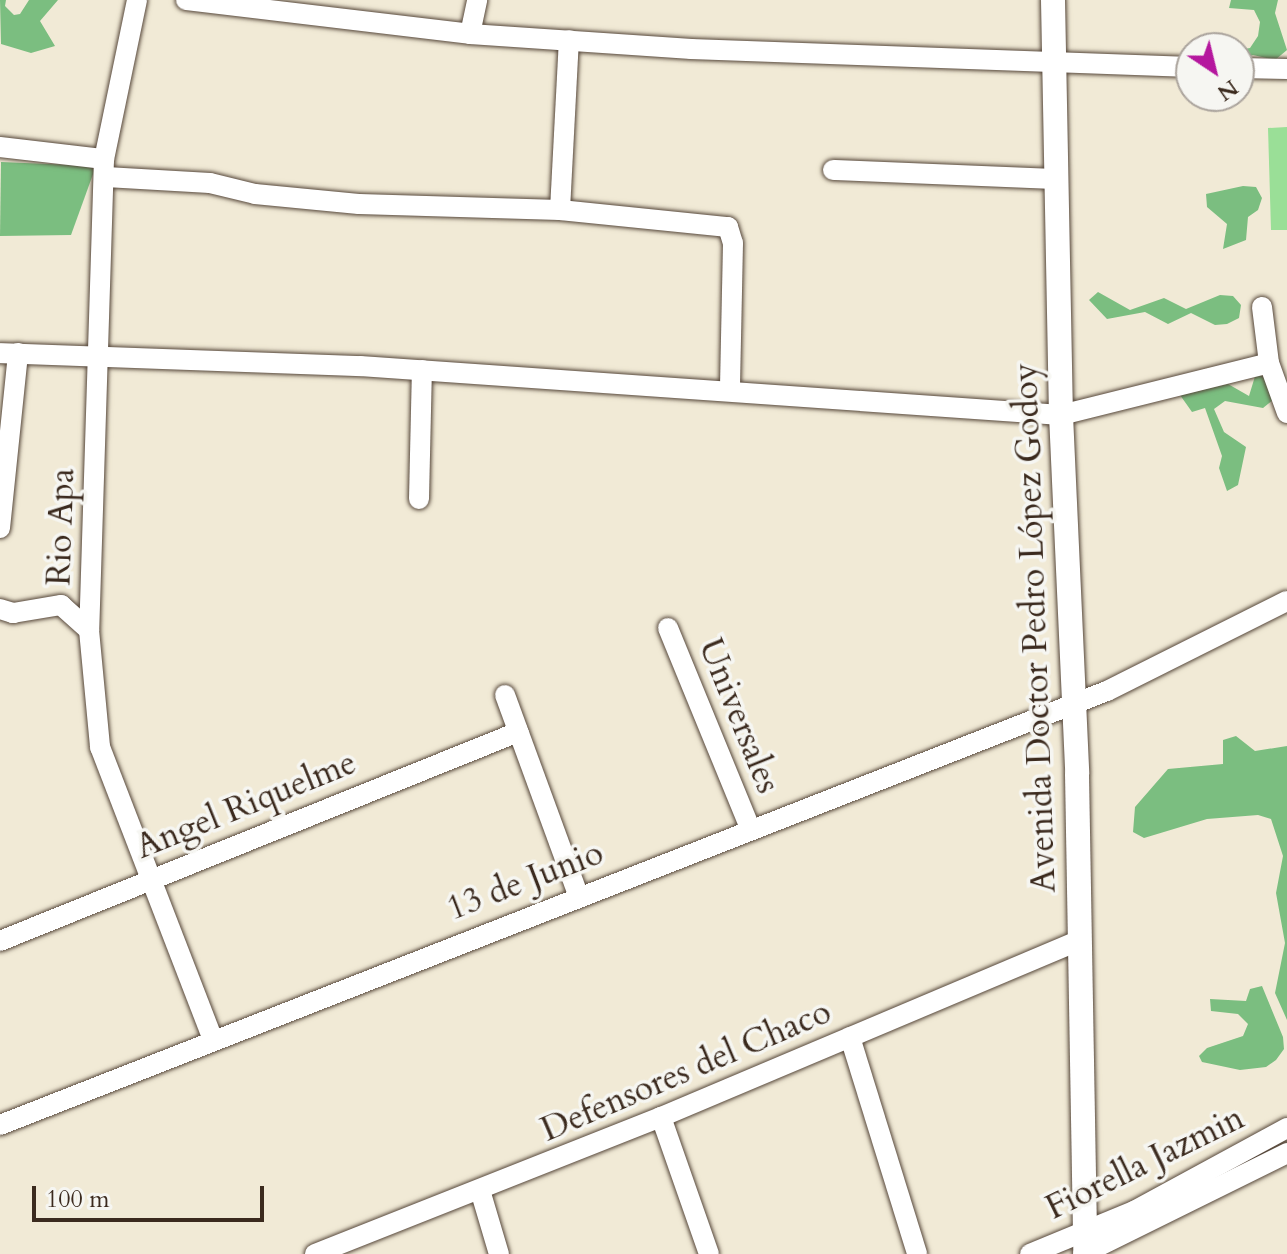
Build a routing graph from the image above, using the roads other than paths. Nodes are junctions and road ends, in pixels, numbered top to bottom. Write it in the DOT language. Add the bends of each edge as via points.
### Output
graph roads {
  1 [pos="137,0"];
  2 [pos="186,0"];
  3 [pos="477,0"];
  4 [pos="1053,0"];
  5 [pos="470,34"];
  6 [pos="569,40"];
  7 [pos="1056,64"];
  8 [pos="1175,67"];
  9 [pos="1255,68"];
  10 [pos="1287,69"];
  11 [pos="0,147"];
  12 [pos="105,168"];
  13 [pos="833,170"];
  14 [pos="1057,179"];
  15 [pos="560,210"];
  16 [pos="1262,307"];
  17 [pos="9,353"];
  18 [pos="98,354"];
  19 [pos="1269,363"];
  20 [pos="422,370"];
  21 [pos="730,389"];
  22 [pos="1287,413"];
  23 [pos="1061,415"];
  24 [pos="419,499"];
  25 [pos="0,528"];
  26 [pos="1287,601"];
  27 [pos="0,609"];
  28 [pos="668,628"];
  29 [pos="89,630"];
  30 [pos="505,695"];
  31 [pos="1075,702"];
  32 [pos="518,732"];
  33 [pos="750,828"];
  34 [pos="149,877"];
  35 [pos="578,894"];
  36 [pos="1079,940"];
  37 [pos="0,941"];
  38 [pos="850,1037"];
  39 [pos="212,1038"];
  40 [pos="661,1117"];
  41 [pos="0,1125"];
  42 [pos="1287,1128"];
  43 [pos="1287,1153"];
  44 [pos="480,1190"];
  45 [pos="1085,1248"];
  46 [pos="315,1254"];
  47 [pos="499,1254"];
  48 [pos="709,1254"];
  49 [pos="917,1254"];
  50 [pos="1030,1254"];
  1 -- 12 [label="street, Rio Apa"];
  2 -- 5 [label="street"];
  3 -- 5 [label="street"];
  4 -- 7 [label="main road, Avenida Doctor Pedro López Godoy"];
  5 -- 6 [label="street"];
  6 -- 7 [label="street"];
  6 -- 15 [label="street"];
  7 -- 8 [label="street"];
  7 -- 14 [label="main road, Avenida Doctor Pedro López Godoy"];
  9 -- 10 [label="street"];
  11 -- 12 [label="street"];
  12 -- 15 [label="street" via="255,194 359,204"];
  12 -- 18 [label="street, Rio Apa"];
  13 -- 14 [label="street"];
  14 -- 23 [label="main road, Avenida Doctor Pedro López Godoy"];
  15 -- 21 [label="street" via="728,227 733,243"];
  16 -- 19 [label="street"];
  17 -- 18 [label="street"];
  17 -- 25 [label="street"];
  18 -- 20 [label="street"];
  18 -- 29 [label="street, Rio Apa"];
  19 -- 22 [label="street"];
  19 -- 23 [label="street"];
  20 -- 21 [label="street"];
  20 -- 24 [label="street"];
  21 -- 23 [label="street"];
  23 -- 31 [label="main road, Avenida Doctor Pedro López Godoy"];
  26 -- 31 [label="street, 13 de Junio"];
  27 -- 29 [label="street" via="13,613 61,605"];
  28 -- 33 [label="street, Universales"];
  29 -- 34 [label="street, Rio Apa" via="100,747"];
  30 -- 32 [label="street"];
  31 -- 33 [label="street, 13 de Junio"];
  31 -- 36 [label="main road, Avenida Doctor Pedro López Godoy"];
  32 -- 34 [label="street, Angel Riquelme"];
  32 -- 35 [label="street"];
  33 -- 35 [label="street, 13 de Junio"];
  34 -- 37 [label="street, Angel Riquelme"];
  34 -- 39 [label="street, Rio Apa"];
  35 -- 39 [label="street, 13 de Junio"];
  36 -- 38 [label="street, Defensores del Chaco"];
  36 -- 45 [label="main road, Avenida Doctor Pedro López Godoy"];
  38 -- 40 [label="street, Defensores del Chaco"];
  38 -- 49 [label="street"];
  39 -- 41 [label="street, 13 de Junio"];
  40 -- 44 [label="street, Defensores del Chaco"];
  40 -- 48 [label="street"];
  42 -- 45 [label="street, Fiorella Jazmin" via="1134,1211"];
  43 -- 45 [label="street, Fiorella Jazmin"];
  44 -- 46 [label="street, Defensores del Chaco"];
  44 -- 47 [label="street"];
  45 -- 50 [label="street, Fiorella Jazmin"];
}
